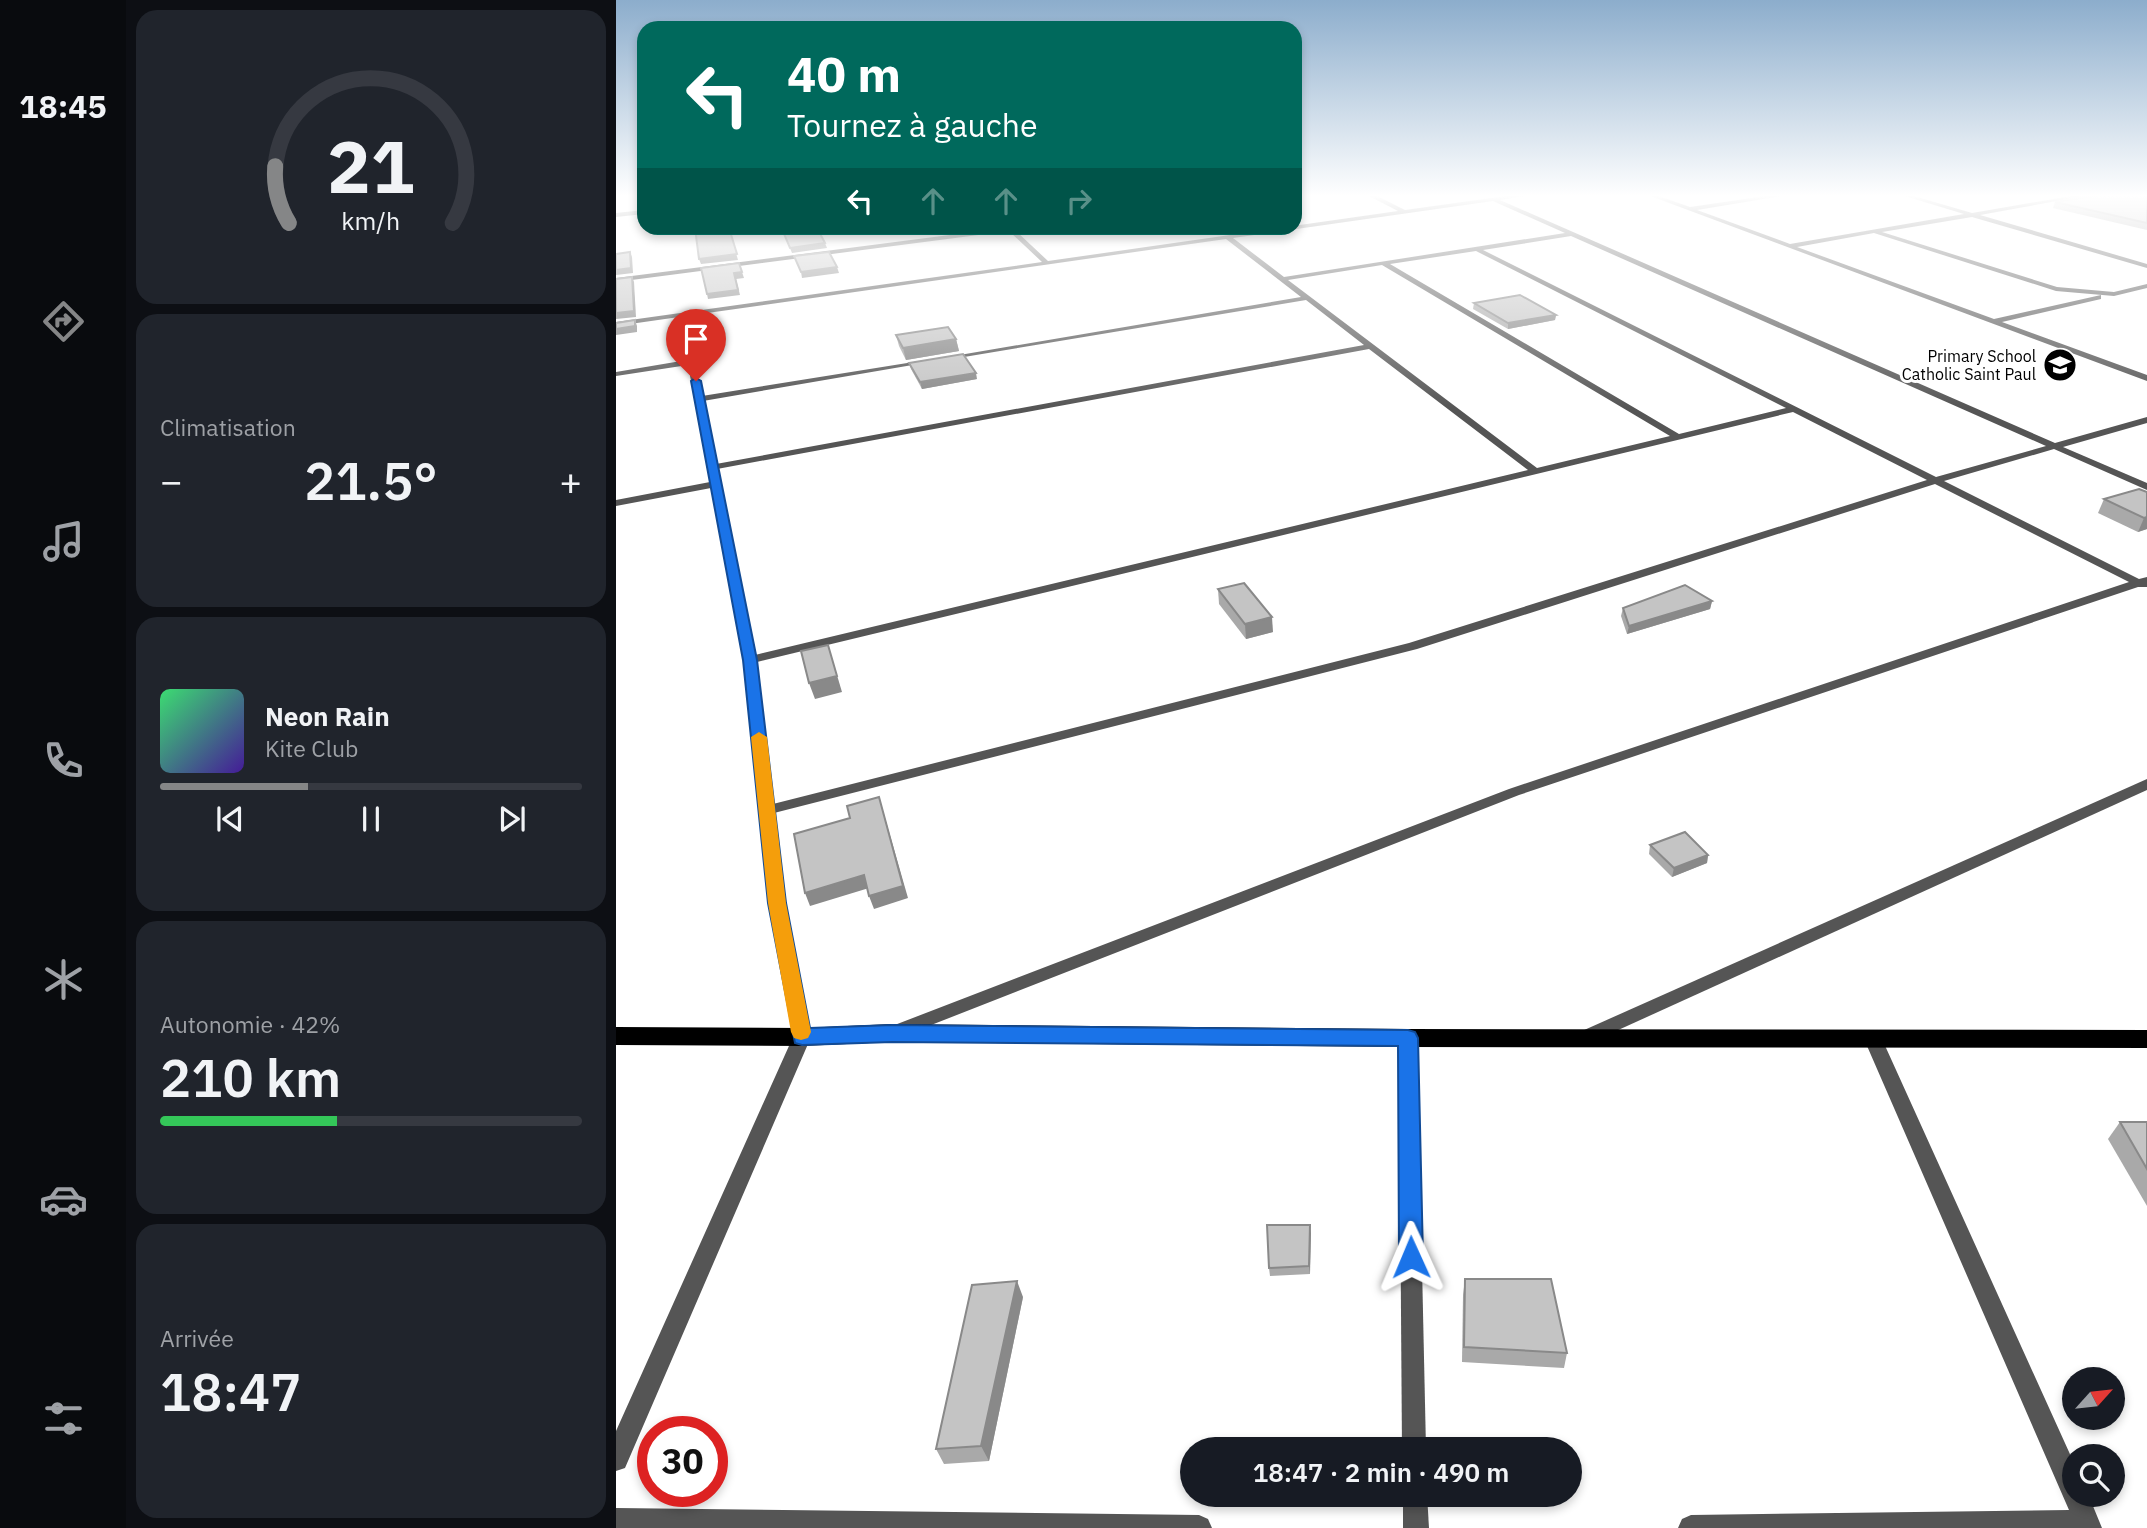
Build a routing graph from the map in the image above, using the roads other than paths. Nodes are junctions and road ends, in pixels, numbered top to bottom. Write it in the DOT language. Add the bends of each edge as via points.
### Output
graph roads {
  1 [pos="728,265"];
  2 [pos="1030,265"];
  3 [pos="1264,265"];
  4 [pos="1368,265"];
  5 [pos="1387,265"];
  6 [pos="1511,265"];
  7 [pos="1643,265"];
  8 [pos="1842,265"];
  9 [pos="1980,265"];
  10 [pos="1282,279"];
  11 [pos="616,280"];
  12 [pos="2147,286"];
  13 [pos="2056,289"];
  14 [pos="2113,294"];
  15 [pos="1307,298"];
  16 [pos="2065,303"];
  17 [pos="682,314"];
  18 [pos="1993,321"];
  19 [pos="616,324"];
  20 [pos="1371,346"];
  21 [pos="692,362"];
  22 [pos="616,374"];
  23 [pos="2147,378"];
  24 [pos="700,399"];
  25 [pos="1794,410"];
  26 [pos="2147,420"];
  27 [pos="1678,437"];
  28 [pos="2055,447"];
  29 [pos="714,467"];
  30 [pos="1535,471"];
  31 [pos="1936,480"];
  32 [pos="717,484"];
  33 [pos="2147,486"];
  34 [pos="616,503"];
  35 [pos="2144,584"];
  36 [pos="750,660"];
  37 [pos="2147,784"];
  38 [pos="767,810"];
  39 [pos="892,1033"];
  40 [pos="616,1036"];
  41 [pos="802,1037"];
  42 [pos="1408,1038"];
  43 [pos="1583,1038"];
  44 [pos="1873,1039"];
  45 [pos="2147,1039"];
  46 [pos="1414,1437"];
  47 [pos="616,1460"];
  48 [pos="2062,1466"];
  49 [pos="1415,1507"];
  50 [pos="2080,1507"];
  51 [pos="616,1521"];
  52 [pos="2088,1525"];
  53 [pos="1199,1528"];
  54 [pos="1416,1528"];
  55 [pos="1691,1528"];
  1 -- 11 [label="street"];
  2 -- 17 [label="street"];
  3 -- 10 [label="street"];
  4 -- 10 [label="street"];
  5 -- 27 [label="street"];
  6 -- 25 [label="street"];
  7 -- 28 [label="street"];
  8 -- 18 [label="street"];
  9 -- 13 [label="street"];
  10 -- 15 [label="street"];
  12 -- 14 [label="street"];
  13 -- 14 [label="street"];
  13 -- 16 [label="street"];
  14 -- 16 [label="street"];
  15 -- 20 [label="street"];
  15 -- 24 [label="street"];
  16 -- 18 [label="street"];
  17 -- 19 [label="street"];
  17 -- 21 [label="street"];
  18 -- 23 [label="street"];
  20 -- 29 [label="street"];
  20 -- 30 [label="street"];
  21 -- 22 [label="street"];
  21 -- 24 [label="street"];
  24 -- 29 [label="street"];
  25 -- 27 [label="street"];
  25 -- 31 [label="street"];
  26 -- 28 [label="street"];
  27 -- 30 [label="street"];
  28 -- 31 [label="street"];
  28 -- 33 [label="street"];
  29 -- 32 [label="street"];
  30 -- 36 [label="street"];
  31 -- 35 [label="street"];
  31 -- 38 [label="street" via="1413,646"];
  32 -- 34 [label="street"];
  32 -- 36 [label="street"];
  35 -- 39 [label="street" via="1514,792"];
  36 -- 38 [label="street"];
  37 -- 43 [label="street"];
  38 -- 41 [label="street" via="777,903"];
  39 -- 41 [label="main road"];
  39 -- 42 [label="main road"];
  40 -- 41 [label="main road"];
  41 -- 47 [label="street"];
  42 -- 43 [label="main road"];
  42 -- 46 [label="street"];
  43 -- 44 [label="main road"];
  44 -- 45 [label="main road"];
  44 -- 48 [label="street"];
  49 -- 54 [label="street"];
  50 -- 52 [label="street"];
  51 -- 53 [label="street"];
  52 -- 55 [label="street"];
}
